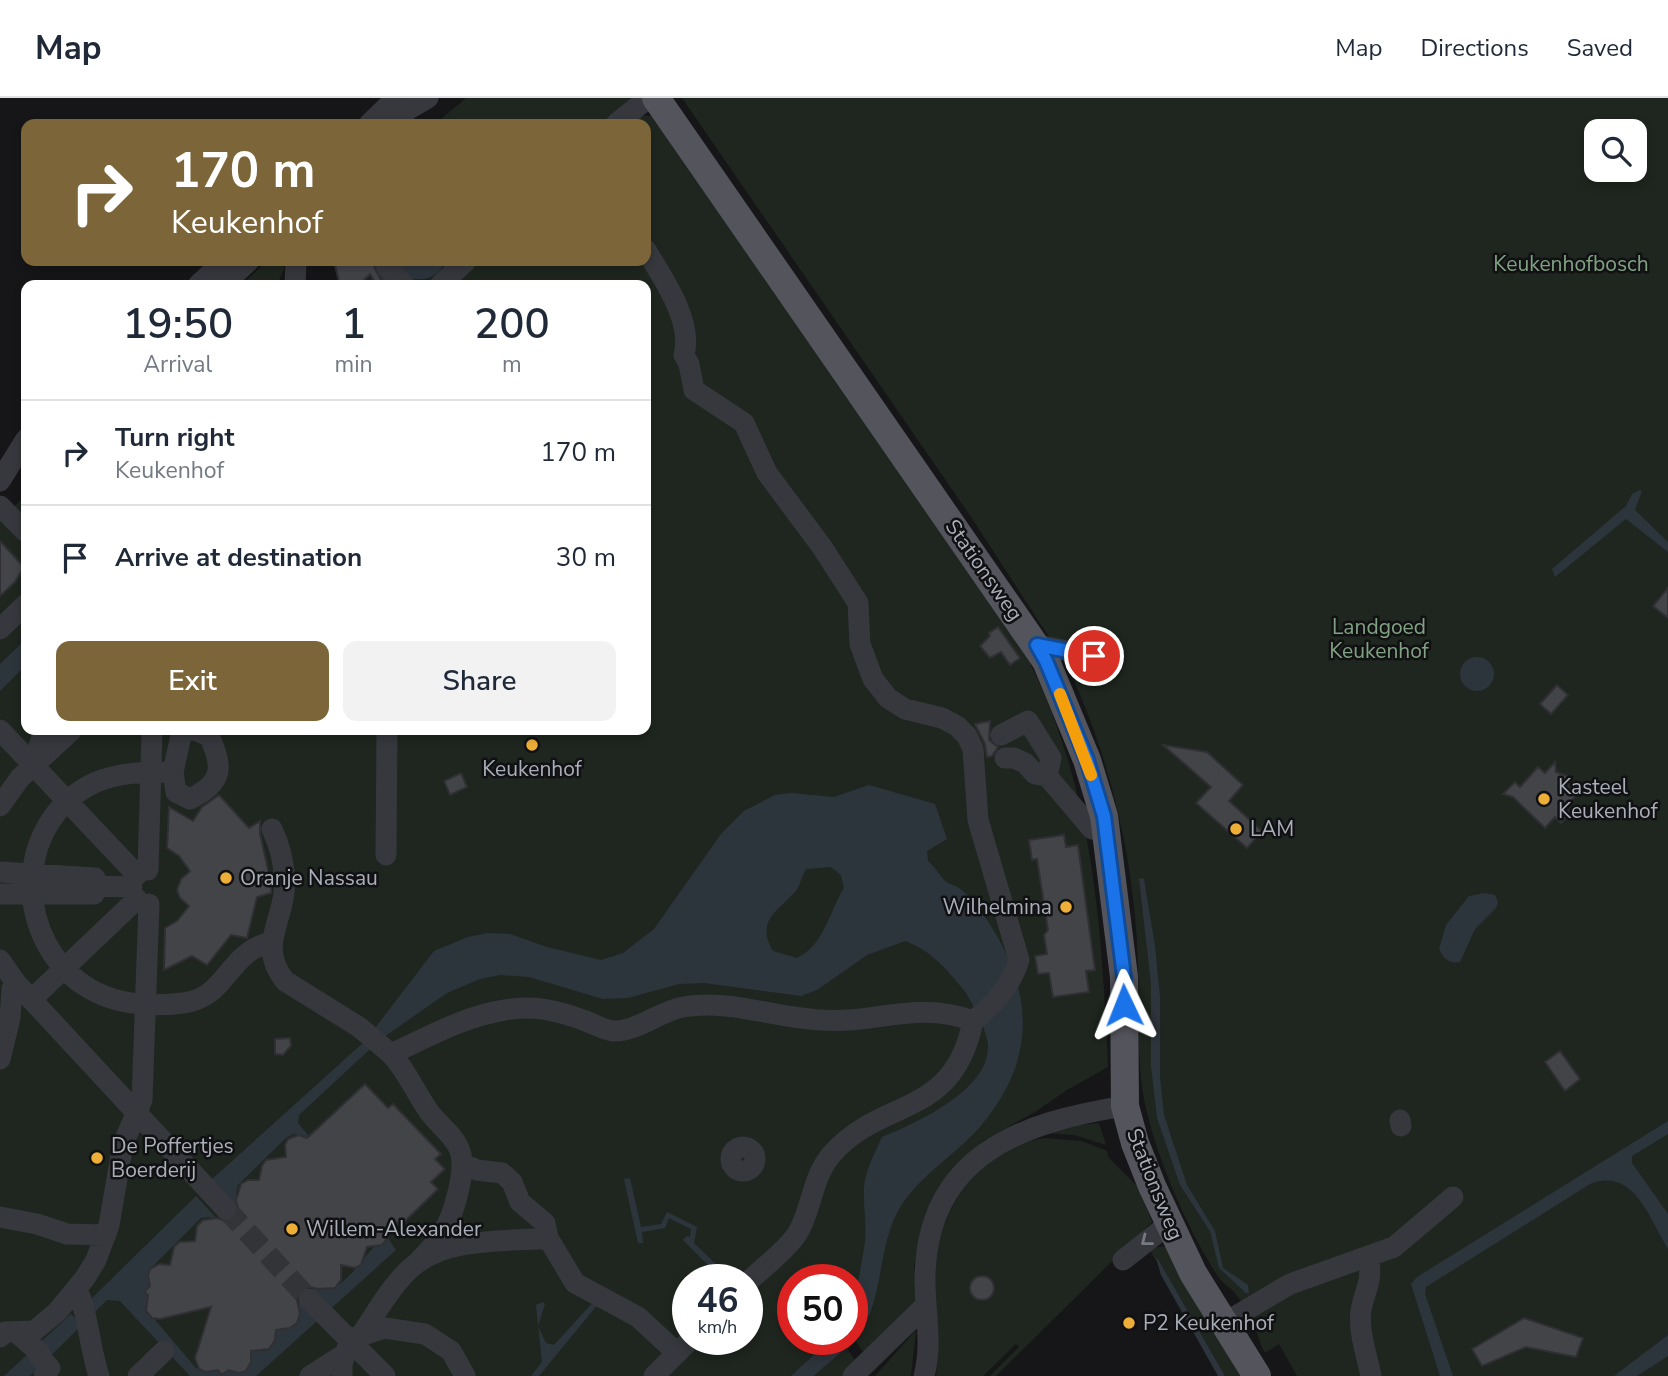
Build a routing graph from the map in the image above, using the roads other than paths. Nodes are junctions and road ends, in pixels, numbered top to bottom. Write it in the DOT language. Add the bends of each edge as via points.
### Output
graph roads {
  1 [pos="396,98"];
  2 [pos="428,98"];
  3 [pos="648,98"];
  4 [pos="656,98"];
  5 [pos="374,119"];
  6 [pos="398,119"];
  7 [pos="621,119"];
  8 [pos="651,260"];
  9 [pos="219,266"];
  10 [pos="244,266"];
  11 [pos="461,266"];
  12 [pos="203,280"];
  13 [pos="228,280"];
  14 [pos="445,280"];
  15 [pos="21,447"];
  16 [pos="0,481"];
  17 [pos="0,506"];
  18 [pos="21,527"];
  19 [pos="21,609"];
  20 [pos="0,629"];
  21 [pos="1037,645"];
  22 [pos="1094,656"];
  23 [pos="0,730"];
  24 [pos="42,735"];
  25 [pos="66,735"];
  26 [pos="152,735"];
  27 [pos="387,735"];
  28 [pos="1001,735"];
  29 [pos="1005,758"];
  30 [pos="33,765"];
  31 [pos="151,772"];
  32 [pos="173,772"];
  33 [pos="1046,776"];
  34 [pos="68,802"];
  35 [pos="0,806"];
  36 [pos="272,830"];
  37 [pos="1106,831"];
  38 [pos="386,855"];
  39 [pos="0,872"];
  40 [pos="31,884"];
  41 [pos="140,887"];
  42 [pos="0,894"];
  43 [pos="272,942"];
  44 [pos="0,960"];
  45 [pos="64,968"];
  46 [pos="16,983"];
  47 [pos="32,999"];
  48 [pos="144,1005"];
  49 [pos="974,1020"];
  50 [pos="389,1053"];
  51 [pos="0,1059"];
  52 [pos="1125,1106"];
  53 [pos="137,1111"];
  54 [pos="463,1164"];
  55 [pos="1453,1197"];
  56 [pos="226,1209"];
  57 [pos="0,1217"];
  58 [pos="1170,1223"];
  59 [pos="106,1235"];
  60 [pos="548,1238"];
  61 [pos="1368,1257"];
  62 [pos="1123,1260"];
  63 [pos="417,1263"];
  64 [pos="763,1267"];
  65 [pos="76,1289"];
  66 [pos="309,1299"];
  67 [pos="926,1305"];
  68 [pos="1224,1323"];
  69 [pos="8,1335"];
  70 [pos="672,1338"];
  71 [pos="352,1342"];
  72 [pos="164,1351"];
  73 [pos="675,1355"];
  74 [pos="40,1364"];
  75 [pos="99,1376"];
  76 [pos="138,1376"];
  77 [pos="310,1376"];
  78 [pos="342,1376"];
  79 [pos="385,1376"];
  80 [pos="465,1376"];
  81 [pos="654,1376"];
  82 [pos="853,1376"];
  83 [pos="924,1376"];
  84 [pos="1257,1376"];
  85 [pos="1371,1376"];
  1 -- 5 [label="street"];
  2 -- 6 [label="street"];
  3 -- 7 [label="street"];
  4 -- 21 [label="main road, Stationsweg"];
  8 -- 49 [label="street" via="681,317 684,355 694,390 744,423 766,473 858,603 860,644 873,679 887,698 905,709 957,726 973,748 978,820 1018,960 1000,995"];
  9 -- 12 [label="street"];
  10 -- 13 [label="street"];
  11 -- 14 [label="street"];
  15 -- 16 [label="street"];
  17 -- 18 [label="street"];
  19 -- 20 [label="street"];
  21 -- 22 [label="street"];
  21 -- 37 [label="main road, Stationsweg" via="1087,760"];
  23 -- 30 [label="street"];
  24 -- 30 [label="street"];
  25 -- 30 [label="street"];
  26 -- 31 [label="street"];
  27 -- 38 [label="street"];
  28 -- 33 [label="street" via="1028,721 1051,758"];
  29 -- 33 [label="street" via="1014,758 1035,774"];
  30 -- 34 [label="street"];
  30 -- 35 [label="street"];
  31 -- 32 [label="street"];
  31 -- 34 [label="street" via="106,779"];
  31 -- 41 [label="street"];
  33 -- 37 [label="street" via="1092,830"];
  34 -- 40 [label="street" via="43,835"];
  34 -- 41 [label="street"];
  36 -- 43 [label="street" via="283,852 284,894"];
  37 -- 52 [label="main road, Stationsweg" via="1124,977"];
  39 -- 40 [label="street"];
  40 -- 41 [label="street" via="95,878 94,886"];
  40 -- 42 [label="street"];
  40 -- 45 [label="street" via="41,934"];
  41 -- 45 [label="street"];
  41 -- 48 [label="street"];
  43 -- 48 [label="street" via="248,951 212,993 186,1003"];
  43 -- 50 [label="street" via="275,963 285,981 359,1027"];
  44 -- 46 [label="street"];
  45 -- 47 [label="street"];
  45 -- 48 [label="street" via="103,995"];
  46 -- 47 [label="street"];
  46 -- 51 [label="street"];
  47 -- 53 [label="street"];
  48 -- 53 [label="street" via="142,1100"];
  49 -- 50 [label="street" via="910,1010 853,1020 820,1020 722,1004 682,1007 612,1031 539,1007 466,1020"];
  49 -- 64 [label="street" via="966,1049 932,1094 855,1134 829,1157 797,1233"];
  50 -- 54 [label="street" via="430,1114 453,1139"];
  52 -- 58 [label="main road, Stationsweg" via="1159,1183"];
  52 -- 67 [label="street" via="1021,1132 990,1148 966,1169 937,1213 929,1238"];
  53 -- 56 [label="street"];
  53 -- 59 [label="street" via="123,1144"];
  54 -- 60 [label="street" via="502,1173 512,1182 520,1202 545,1223"];
  54 -- 63 [label="street" via="443,1233"];
  55 -- 61 [label="street" via="1394,1247"];
  57 -- 59 [label="street" via="67,1234"];
  58 -- 62 [label="street, one-way"];
  58 -- 68 [label="main road, Stationsweg" via="1193,1273"];
  59 -- 65 [label="street"];
  60 -- 63 [label="street" via="464,1245"];
  60 -- 70 [label="street" via="575,1283"];
  61 -- 68 [label="street" via="1290,1284"];
  61 -- 85 [label="street" via="1371,1280 1361,1322"];
  63 -- 71 [label="street"];
  65 -- 69 [label="street" via="34,1331"];
  65 -- 75 [label="street"];
  66 -- 71 [label="street"];
  67 -- 82 [label="street"];
  67 -- 83 [label="street"];
  68 -- 84 [label="main road, Stationsweg"];
  69 -- 74 [label="street"];
  71 -- 77 [label="street"];
  71 -- 78 [label="street"];
  71 -- 79 [label="street"];
  71 -- 80 [label="street" via="385,1328 425,1334 451,1351"];
  72 -- 76 [label="street"];
  73 -- 81 [label="street"];
}
